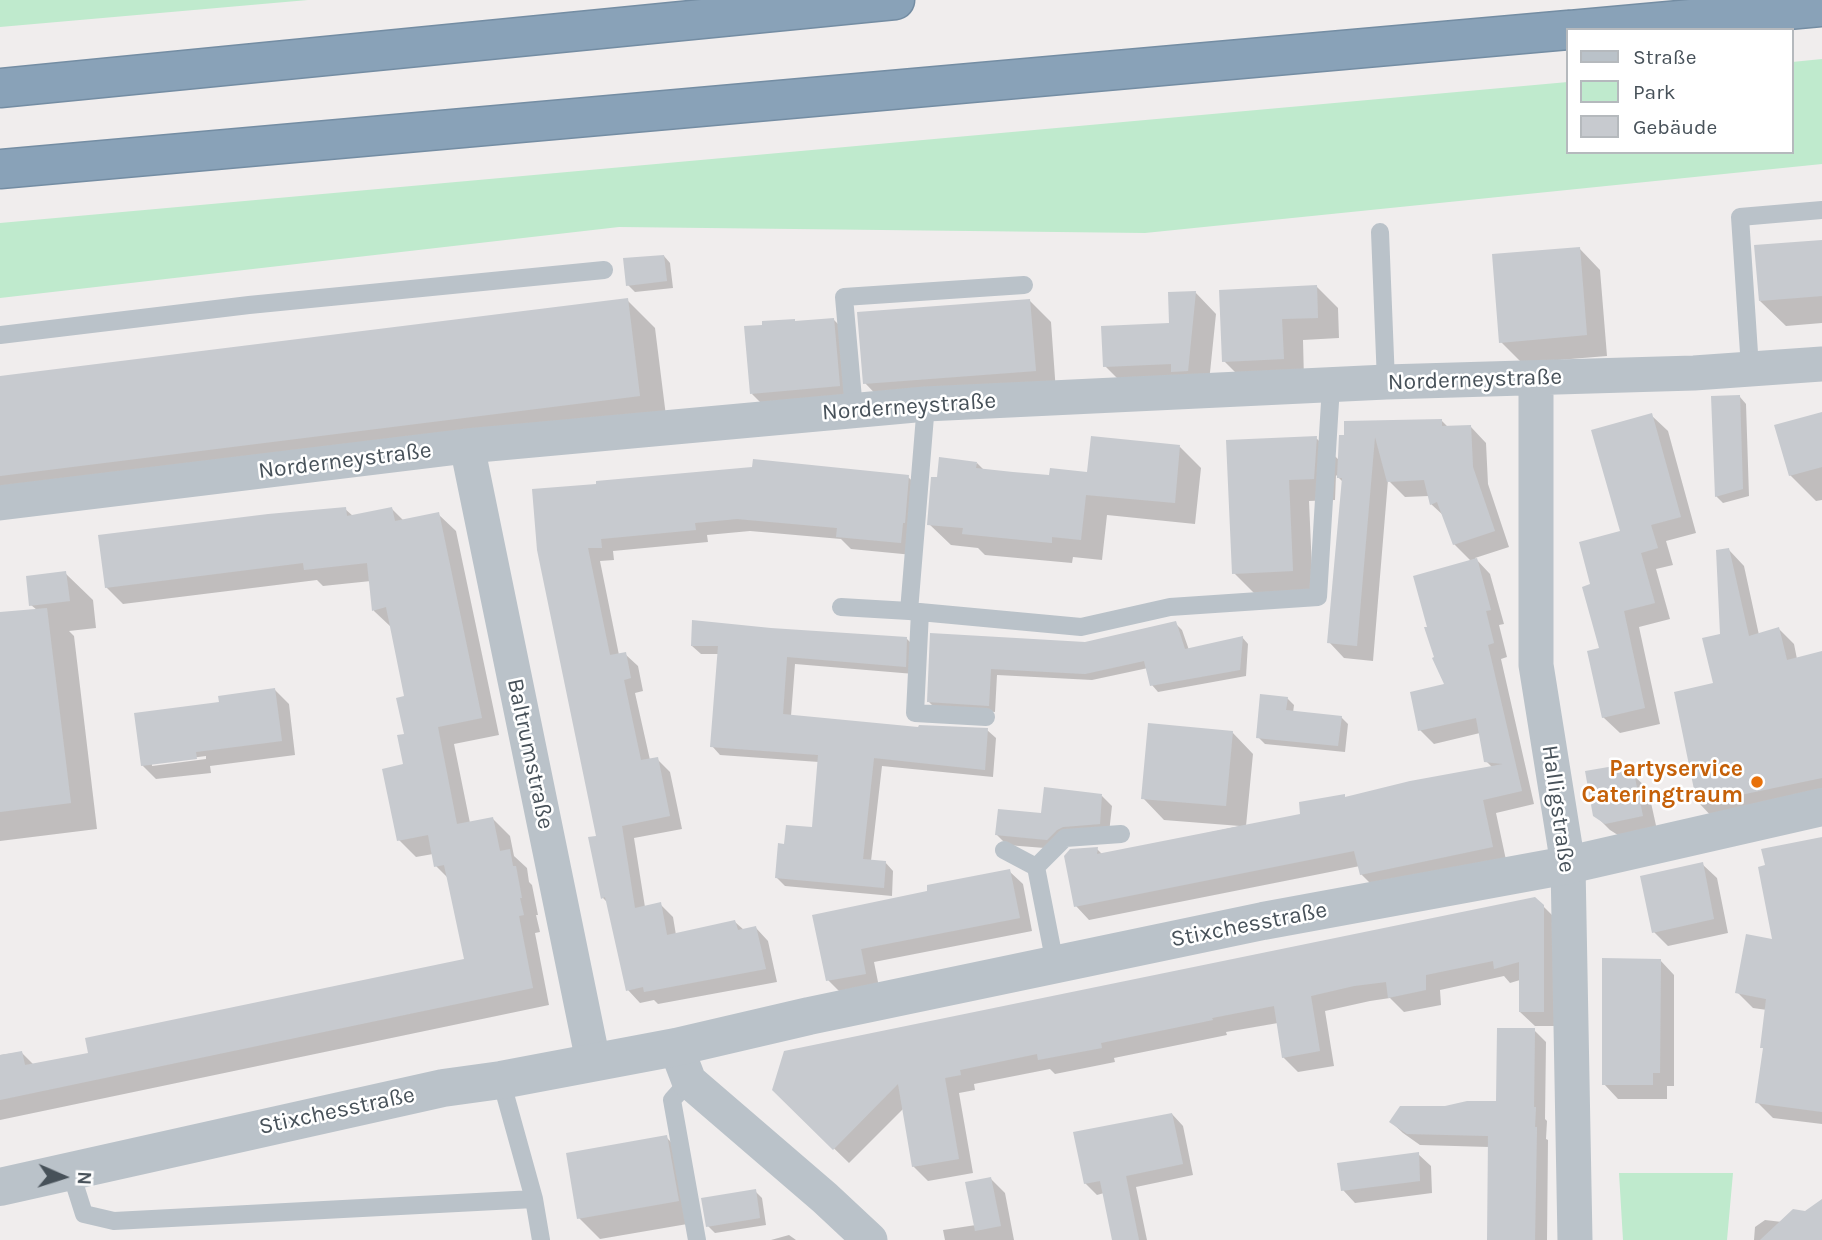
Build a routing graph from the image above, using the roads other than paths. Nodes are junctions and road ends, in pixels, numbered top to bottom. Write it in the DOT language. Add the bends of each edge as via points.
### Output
graph roads {
  1 [pos="895,0"];
  2 [pos="1822,7"];
  3 [pos="1591,28"];
  4 [pos="1566,30"];
  5 [pos="0,88"];
  6 [pos="0,169"];
  7 [pos="1822,210"];
  8 [pos="1380,232"];
  9 [pos="604,270"];
  10 [pos="1024,285"];
  11 [pos="0,335"];
  12 [pos="1822,364"];
  13 [pos="1750,368"];
  14 [pos="1536,378"];
  15 [pos="1386,382"];
  16 [pos="1331,386"];
  17 [pos="926,404"];
  18 [pos="854,410"];
  19 [pos="467,446"];
  20 [pos="0,503"];
  21 [pos="841,607"];
  22 [pos="915,611"];
  23 [pos="986,718"];
  24 [pos="1822,807"];
  25 [pos="1121,834"];
  26 [pos="1004,850"];
  27 [pos="1568,865"];
  28 [pos="1036,867"];
  29 [pos="1055,964"];
  30 [pos="593,1061"];
  31 [pos="683,1064"];
  32 [pos="501,1080"];
  33 [pos="70,1170"];
  34 [pos="0,1187"];
  35 [pos="534,1199"];
  36 [pos="541,1240"];
  37 [pos="697,1240"];
  38 [pos="870,1240"];
  39 [pos="1576,1240"];
  1 -- 5 [label="highway"];
  2 -- 3 [label="highway"];
  4 -- 6 [label="highway"];
  7 -- 13 [label="lane" via="1741,217"];
  8 -- 15 [label="lane"];
  9 -- 11 [label="lane"];
  10 -- 18 [label="lane" via="845,297"];
  12 -- 13 [label="street, Norderneystraße"];
  13 -- 14 [label="street, Norderneystraße"];
  14 -- 15 [label="street, Norderneystraße"];
  14 -- 27 [label="street, Halligstraße" via="1536,665"];
  15 -- 16 [label="street, Norderneystraße"];
  16 -- 17 [label="street, Norderneystraße"];
  16 -- 22 [label="lane" via="1318,597 1170,607 1081,627"];
  17 -- 18 [label="street, Norderneystraße"];
  17 -- 22 [label="lane"];
  18 -- 19 [label="street, Norderneystraße"];
  19 -- 20 [label="street, Norderneystraße"];
  19 -- 30 [label="street, Baltrumstraße"];
  21 -- 22 [label="lane"];
  22 -- 23 [label="lane" via="915,713"];
  24 -- 27 [label="street, Stixchesstraße"];
  25 -- 28 [label="lane" via="1065,838"];
  26 -- 28 [label="lane"];
  27 -- 29 [label="street, Stixchesstraße"];
  27 -- 39 [label="street, Halligstraße"];
  28 -- 29 [label="lane"];
  29 -- 31 [label="street, Stixchesstraße" via="809,1016"];
  30 -- 31 [label="street, Stixchesstraße"];
  30 -- 32 [label="street, Stixchesstraße"];
  31 -- 37 [label="lane" via="672,1100"];
  31 -- 38 [label="street"];
  32 -- 33 [label="street, Stixchesstraße" via="443,1088"];
  32 -- 35 [label="lane"];
  33 -- 34 [label="street, Stixchesstraße"];
  33 -- 35 [label="lane" via="84,1214 114,1221"];
  35 -- 36 [label="lane"];
}
